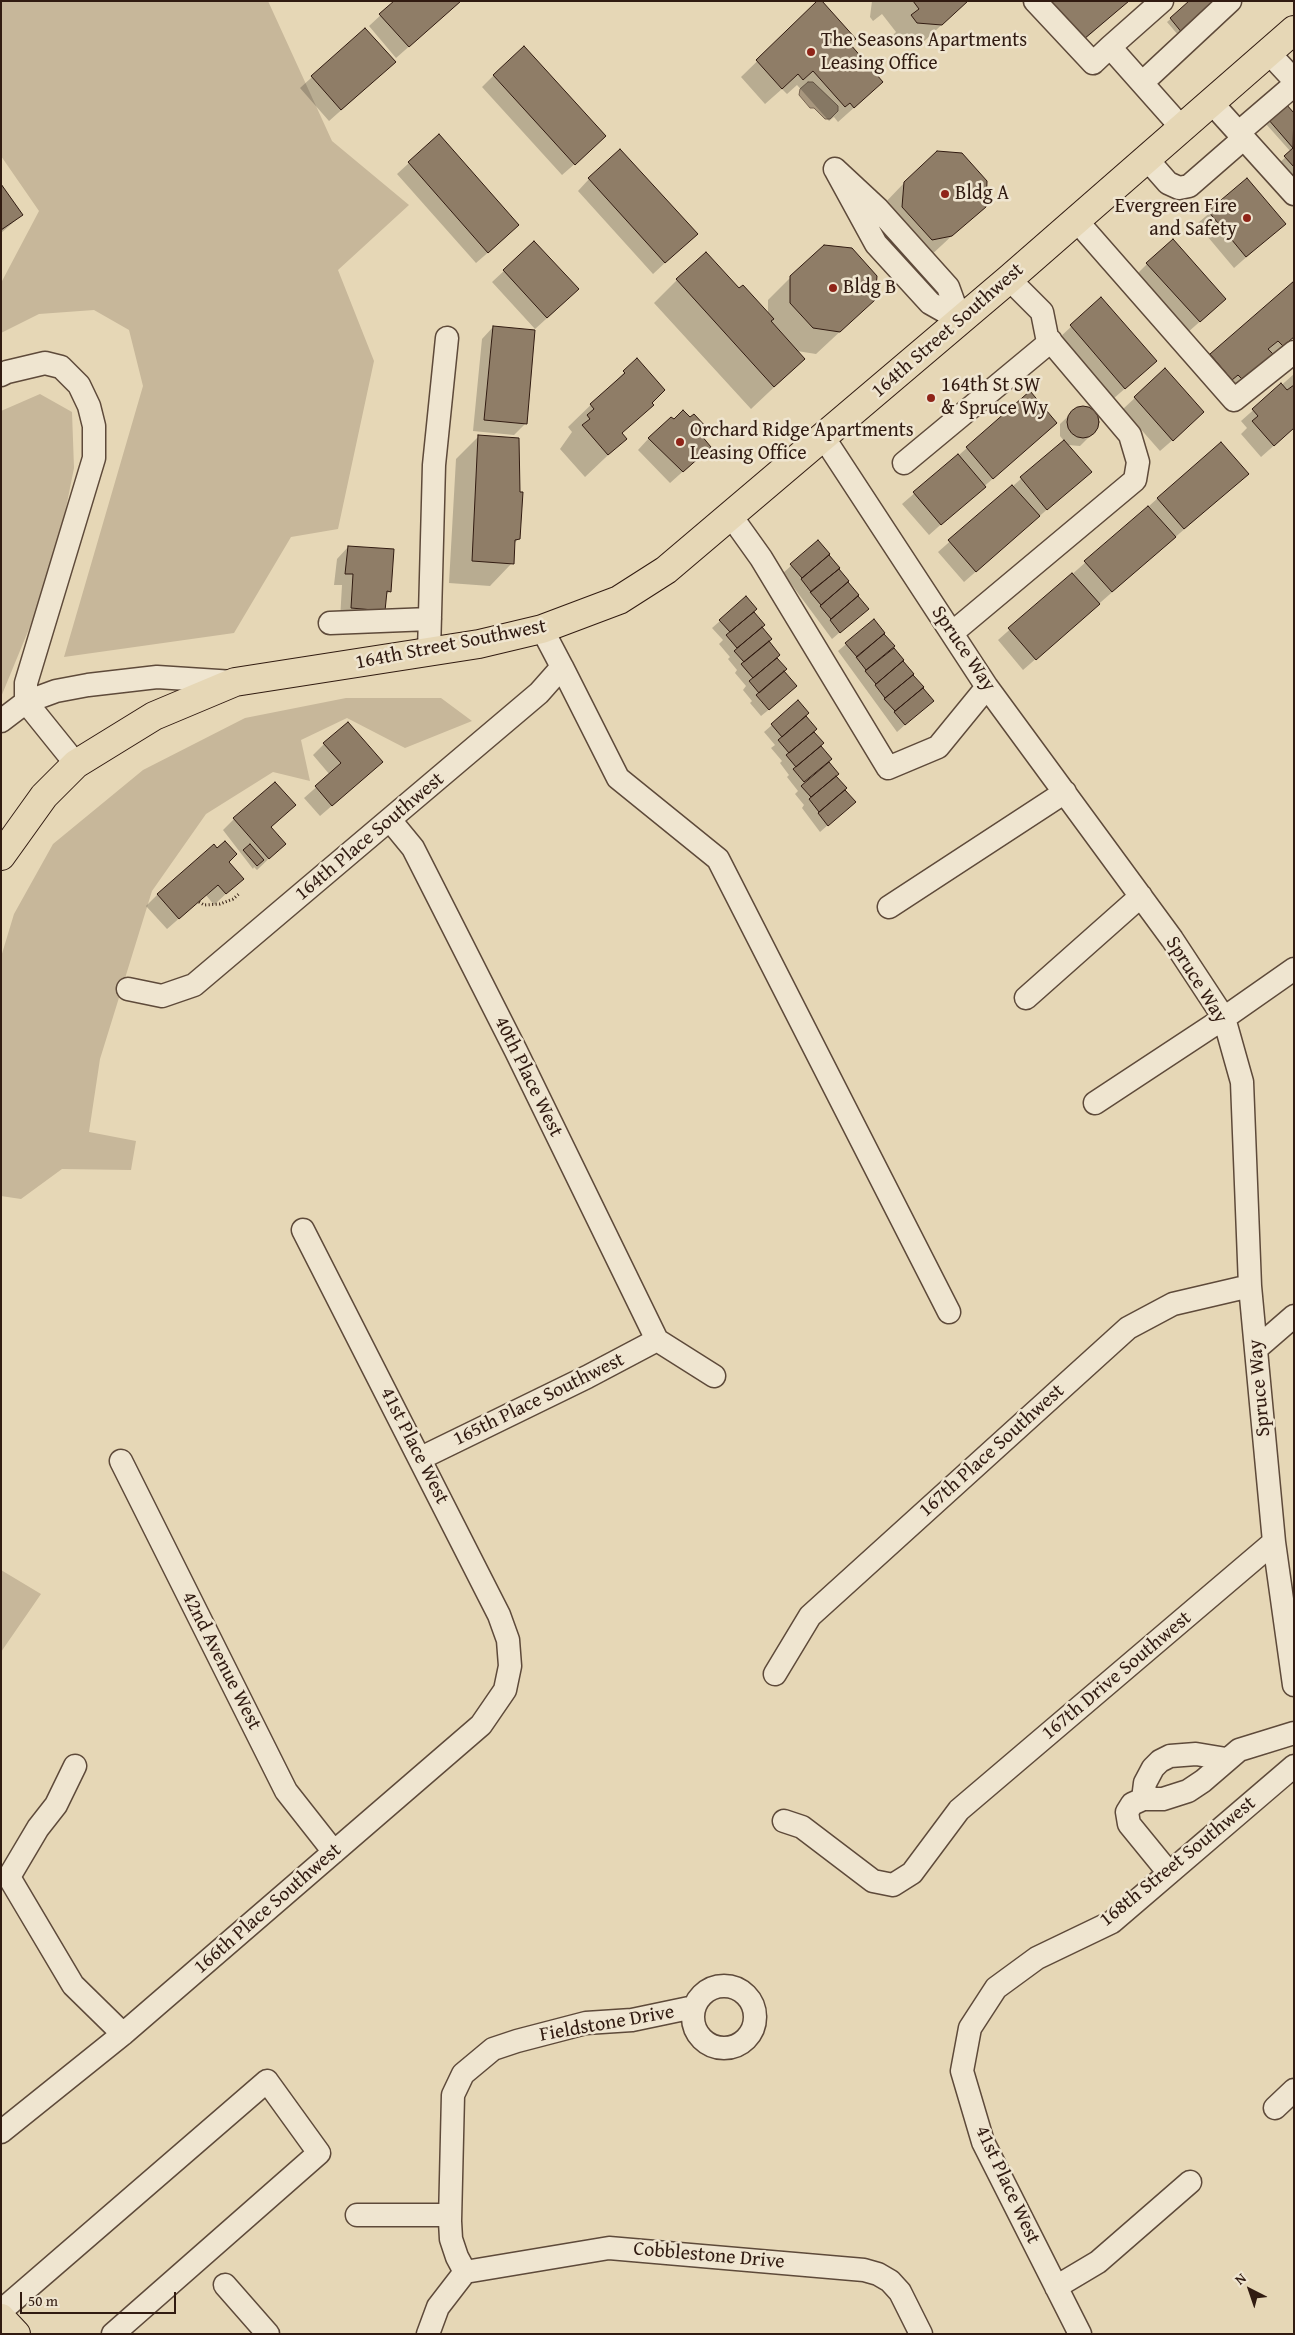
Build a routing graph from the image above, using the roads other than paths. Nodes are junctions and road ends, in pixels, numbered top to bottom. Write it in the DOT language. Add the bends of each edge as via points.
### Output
graph roads {
  1 [pos="1035,1"];
  2 [pos="1162,1"];
  3 [pos="1230,1"];
  4 [pos="1294,30"];
  5 [pos="1110,48"];
  6 [pos="1268,52"];
  7 [pos="1294,80"];
  8 [pos="1142,84"];
  9 [pos="1294,85"];
  10 [pos="1210,101"];
  11 [pos="1181,127"];
  12 [pos="1241,136"];
  13 [pos="1146,158"];
  14 [pos="1294,194"];
  15 [pos="1076,220"];
  16 [pos="1009,279"];
  17 [pos="960,320"];
  18 [pos="447,338"];
  19 [pos="1051,341"];
  20 [pos="1294,352"];
  21 [pos="1,375"];
  22 [pos="824,438"];
  23 [pos="904,463"];
  24 [pos="731,516"];
  25 [pos="430,619"];
  26 [pos="330,623"];
  27 [pos="542,630"];
  28 [pos="952,633"];
  29 [pos="429,652"];
  30 [pos="562,667"];
  31 [pos="235,682"];
  32 [pos="987,687"];
  33 [pos="26,702"];
  34 [pos="1,721"];
  35 [pos="76,764"];
  36 [pos="1065,792"];
  37 [pos="390,820"];
  38 [pos="1,856"];
  39 [pos="1141,896"];
  40 [pos="889,907"];
  41 [pos="1294,968"];
  42 [pos="128,989"];
  43 [pos="1026,998"];
  44 [pos="1224,1018"];
  45 [pos="1095,1103"];
  46 [pos="303,1230"];
  47 [pos="1250,1286"];
  48 [pos="949,1312"];
  49 [pos="1294,1316"];
  50 [pos="657,1340"];
  51 [pos="1256,1349"];
  52 [pos="714,1376"];
  53 [pos="421,1458"];
  54 [pos="121,1461"];
  55 [pos="1274,1542"];
  56 [pos="510,1666"];
  57 [pos="775,1674"];
  58 [pos="1294,1685"];
  59 [pos="1294,1733"];
  60 [pos="1226,1759"];
  61 [pos="75,1766"];
  62 [pos="1294,1766"];
  63 [pos="1143,1799"];
  64 [pos="784,1821"];
  65 [pos="334,1852"];
  66 [pos="1169,1873"];
  67 [pos="694,2008"];
  68 [pos="970,2028"];
  69 [pos="123,2034"];
  70 [pos="1294,2090"];
  71 [pos="1275,2108"];
  72 [pos="1,2132"];
  73 [pos="1190,2182"];
  74 [pos="357,2215"];
  75 [pos="450,2215"];
  76 [pos="464,2272"];
  77 [pos="225,2284"];
  78 [pos="1056,2287"];
  79 [pos="1,2311"];
  80 [pos="1,2318"];
  81 [pos="16,2334"];
  82 [pos="113,2334"];
  83 [pos="268,2334"];
  84 [pos="428,2334"];
  85 [pos="921,2334"];
  86 [pos="1080,2334"];
  1 -- 5 [label="street" via="1094,63"];
  2 -- 5 [label="street"];
  3 -- 8 [label="street"];
  4 -- 6 [label="main road, 164th Street Southwest"];
  5 -- 8 [label="street"];
  6 -- 7 [label="street"];
  6 -- 10 [label="main road, 164th Street Southwest"];
  8 -- 11 [label="street"];
  9 -- 12 [label="street"];
  10 -- 11 [label="main road, 164th Street Southwest"];
  10 -- 12 [label="street"];
  11 -- 13 [label="main road, 164th Street Southwest"];
  12 -- 13 [label="street" via="1189,186 1179,188 1168,183"];
  12 -- 14 [label="street"];
  13 -- 15 [label="main road, 164th Street Southwest"];
  15 -- 16 [label="main road, 164th Street Southwest"];
  15 -- 20 [label="street" via="1234,400"];
  16 -- 17 [label="main road, 164th Street Southwest"];
  16 -- 19 [label="street" via="1042,312 1047,337"];
  17 -- 17 [label="street" via="948,287 878,208 835,170 876,244 930,303"];
  17 -- 22 [label="main road, 164th Street Southwest"];
  18 -- 25 [label="street" via="434,465"];
  19 -- 23 [label="street"];
  19 -- 28 [label="street" via="1130,435 1138,462 1135,480"];
  21 -- 33 [label="street" via="45,363 61,367 79,385 94,426 94,458 26,683"];
  22 -- 24 [label="main road, 164th Street Southwest"];
  22 -- 28 [label="street, Spruce Way"];
  24 -- 27 [label="main road, 164th Street Southwest" via="666,570 619,600"];
  24 -- 32 [label="street" via="761,558 888,768 938,746"];
  25 -- 26 [label="street"];
  25 -- 29 [label="street"];
  27 -- 29 [label="main road, 164th Street Southwest"];
  27 -- 30 [label="street"];
  28 -- 32 [label="street, Spruce Way"];
  29 -- 31 [label="main road, 164th Street Southwest"];
  30 -- 37 [label="street, 164th Place Southwest" via="538,693"];
  30 -- 48 [label="street" via="618,778 718,859"];
  31 -- 33 [label="street" via="157,677 56,691"];
  31 -- 35 [label="main road, 164th Street Southwest" via="154,716"];
  32 -- 36 [label="street, Spruce Way"];
  33 -- 34 [label="street"];
  33 -- 35 [label="street"];
  35 -- 38 [label="main road, 164th Street Southwest" via="44,796"];
  36 -- 39 [label="street, Spruce Way"];
  36 -- 40 [label="street"];
  37 -- 42 [label="street, 164th Place Southwest" via="194,985 162,996"];
  37 -- 50 [label="street, 40th Place West" via="413,848"];
  39 -- 43 [label="street"];
  39 -- 44 [label="street, Spruce Way"];
  41 -- 44 [label="street"];
  44 -- 45 [label="street"];
  44 -- 47 [label="street, Spruce Way" via="1242,1082"];
  46 -- 53 [label="street, 41st Place West"];
  47 -- 51 [label="street, Spruce Way"];
  47 -- 57 [label="street, 167th Place Southwest" via="1173,1304 1128,1328 810,1616"];
  49 -- 51 [label="street"];
  50 -- 52 [label="street"];
  50 -- 53 [label="street, 165th Place Southwest"];
  51 -- 55 [label="street, Spruce Way"];
  53 -- 56 [label="street, 41st Place West" via="499,1615 508,1640"];
  54 -- 65 [label="street, 42nd Avenue West" via="286,1791"];
  55 -- 58 [label="street, Spruce Way"];
  55 -- 64 [label="street, 167th Drive Southwest" via="959,1810 912,1873 893,1885 872,1881 802,1827"];
  56 -- 65 [label="street, 166th Place Southwest" via="505,1690 481,1725"];
  59 -- 60 [label="street" via="1239,1750"];
  60 -- 63 [label="street" via="1188,1791 1163,1799"];
  60 -- 63 [label="street" via="1196,1754 1170,1756 1153,1768 1145,1783"];
  61 -- 69 [label="street" via="56,1805 38,1828 10,1877 73,1985"];
  62 -- 66 [label="street, 168th Street Southwest"];
  63 -- 66 [label="street" via="1132,1804 1127,1812 1129,1824"];
  65 -- 69 [label="street, 166th Place Southwest"];
  66 -- 68 [label="street, 168th Street Southwest" via="1112,1922 1037,1958 996,1988"];
  67 -- 75 [label="street, Fieldstone Drive" via="632,2020 586,2024 517,2041 493,2049 472,2065 452,2095"];
  68 -- 78 [label="street, 41st Place West" via="962,2071 983,2142"];
  69 -- 72 [label="street, 166th Place Southwest"];
  70 -- 71 [label="street"];
  73 -- 78 [label="street" via="1098,2262"];
  74 -- 75 [label="street"];
  75 -- 76 [label="street, Fieldstone Drive" via="451,2239"];
  76 -- 84 [label="street" via="438,2307"];
  76 -- 85 [label="street, Cobblestone Drive" via="609,2248 864,2270 890,2280 900,2292"];
  77 -- 83 [label="street"];
  78 -- 86 [label="street, 41st Place West"];
  79 -- 82 [label="street" via="267,2081 319,2153"];
  80 -- 81 [label="main road"];
}
